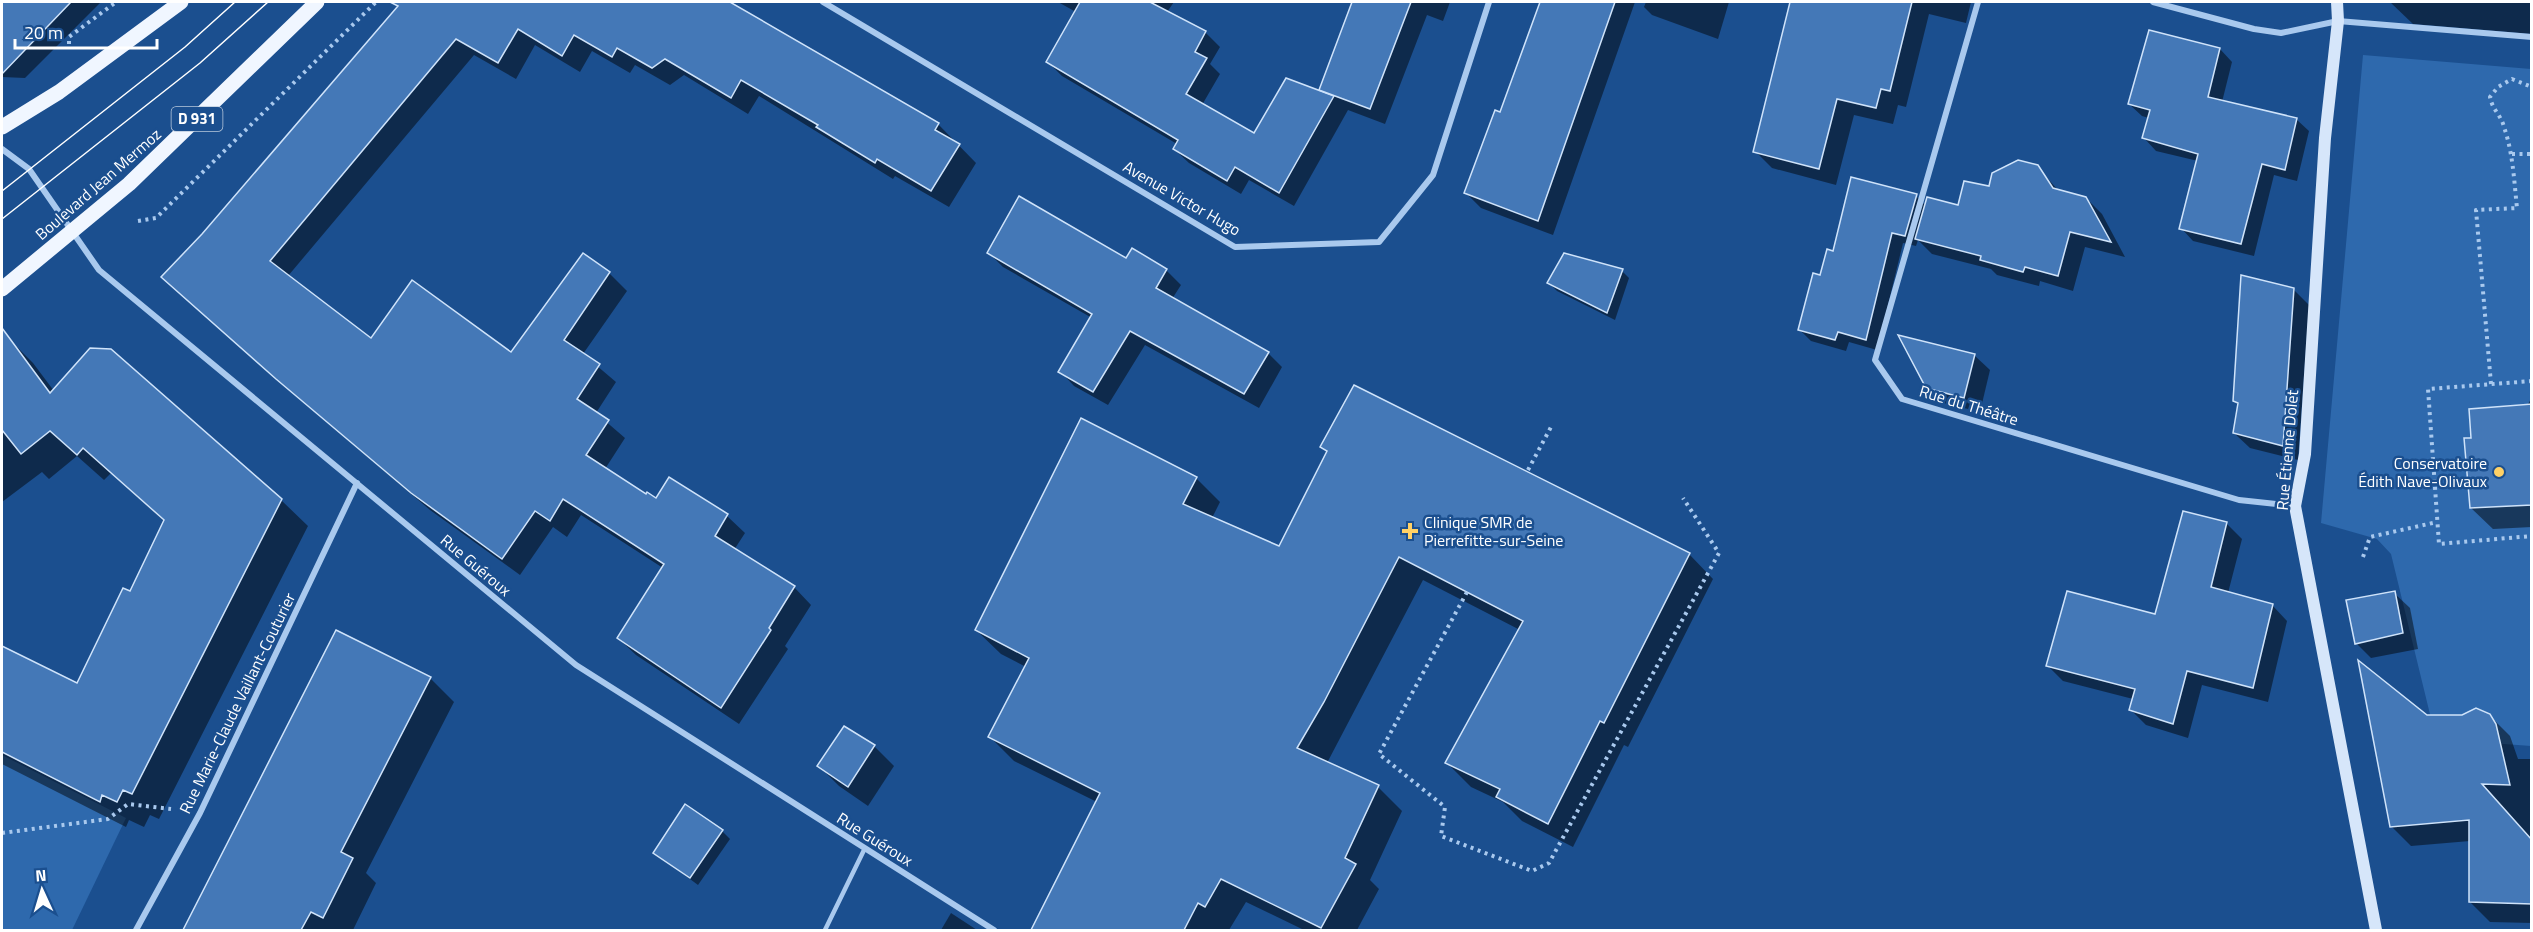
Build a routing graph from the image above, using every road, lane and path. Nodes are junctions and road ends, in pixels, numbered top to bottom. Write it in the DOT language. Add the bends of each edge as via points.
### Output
graph roads {
  1 [pos="181,2"];
  2 [pos="317,2"];
  3 [pos="376,2"];
  4 [pos="824,2"];
  5 [pos="1489,2"];
  6 [pos="1978,2"];
  7 [pos="2153,2"];
  8 [pos="2337,2"];
  9 [pos="2338,21"];
  10 [pos="2532,37"];
  11 [pos="2532,87"];
  12 [pos="2,127"];
  13 [pos="2,149"];
  14 [pos="2512,154"];
  15 [pos="2532,154"];
  16 [pos="135,221"];
  17 [pos="72,231"];
  18 [pos="2,289"];
  19 [pos="2532,381"];
  20 [pos="2491,384"];
  21 [pos="1551,427"];
  22 [pos="1528,470"];
  23 [pos="357,483"];
  24 [pos="1683,498"];
  25 [pos="2295,506"];
  26 [pos="2437,522"];
  27 [pos="2532,536"];
  28 [pos="2362,557"];
  29 [pos="1467,592"];
  30 [pos="200,813"];
  31 [pos="2,833"];
  32 [pos="866,849"];
  33 [pos="136,930"];
  34 [pos="825,930"];
  35 [pos="994,930"];
  36 [pos="2376,930"];
  1 -- 12 [label="main road" via="65,88"];
  2 -- 17 [label="main road, Boulevard Jean Mermoz / D 931" via="129,184"];
  3 -- 16 [label="path" via="156,218"];
  4 -- 5 [label="street, Avenue Victor Hugo" via="1235,247 1379,242 1433,175"];
  6 -- 25 [label="street, Rue du Théâtre" via="1875,360 1902,399 2239,500"];
  7 -- 9 [label="street" via="2281,33"];
  8 -- 9 [label="street, Rue Étienne Dolet"];
  9 -- 10 [label="street"];
  9 -- 25 [label="street, Rue Étienne Dolet" via="2325,138 2306,454"];
  11 -- 14 [label="path" via="2512,79 2490,97 2501,116"];
  13 -- 17 [label="street, Rue Guéroux" via="29,169"];
  14 -- 15 [label="path"];
  14 -- 20 [label="path" via="2517,208 2476,210"];
  17 -- 18 [label="main road, Boulevard Jean Mermoz / D 931"];
  17 -- 23 [label="street, Rue Guéroux" via="99,270"];
  19 -- 20 [label="path"];
  20 -- 26 [label="path" via="2428,389"];
  21 -- 22 [label="path"];
  23 -- 30 [label="street, Rue Marie-Claude Vaillant-Couturier"];
  23 -- 32 [label="street, Rue Guéroux" via="576,665"];
  24 -- 29 [label="path" via="1719,553 1549,863 1532,871 1441,836 1445,807 1379,754"];
  25 -- 36 [label="street, Rue Étienne Dolet"];
  26 -- 27 [label="path" via="2439,544"];
  26 -- 28 [label="path" via="2370,537"];
  30 -- 31 [label="path" via="128,804 108,819"];
  30 -- 33 [label="street, Rue Marie-Claude Vaillant-Couturier"];
  32 -- 34 [label="lane"];
  32 -- 35 [label="street, Rue Guéroux"];
}
